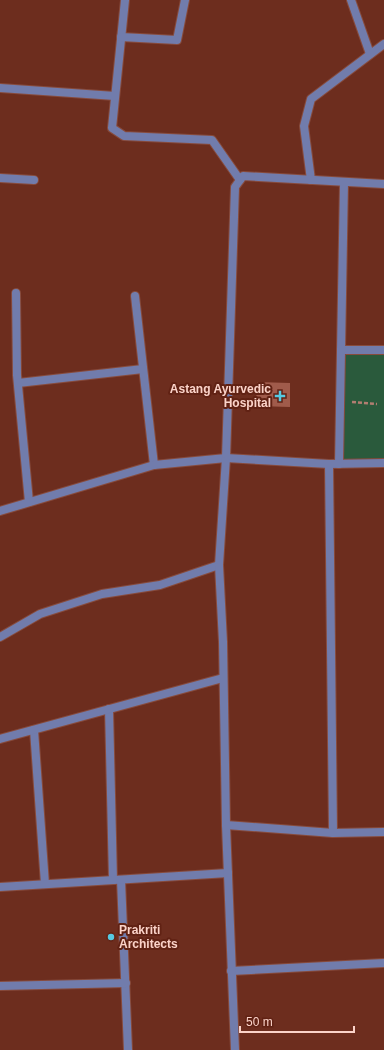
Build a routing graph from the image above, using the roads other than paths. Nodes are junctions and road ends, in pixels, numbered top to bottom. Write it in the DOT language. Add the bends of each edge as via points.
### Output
graph roads {
  1 [pos="125,0"];
  2 [pos="184,0"];
  3 [pos="351,0"];
  4 [pos="121,37"];
  5 [pos="384,44"];
  6 [pos="370,54"];
  7 [pos="0,88"];
  8 [pos="116,96"];
  9 [pos="0,178"];
  10 [pos="34,180"];
  11 [pos="240,180"];
  12 [pos="311,180"];
  13 [pos="344,182"];
  14 [pos="384,184"];
  15 [pos="16,293"];
  16 [pos="135,296"];
  17 [pos="341,350"];
  18 [pos="384,350"];
  19 [pos="143,368"];
  20 [pos="18,384"];
  21 [pos="226,458"];
  22 [pos="384,463"];
  23 [pos="329,464"];
  24 [pos="339,464"];
  25 [pos="154,465"];
  26 [pos="29,502"];
  27 [pos="0,511"];
  28 [pos="220,565"];
  29 [pos="0,637"];
  30 [pos="223,678"];
  31 [pos="109,709"];
  32 [pos="34,730"];
  33 [pos="0,740"];
  34 [pos="226,825"];
  35 [pos="384,832"];
  36 [pos="333,833"];
  37 [pos="228,873"];
  38 [pos="117,880"];
  39 [pos="45,884"];
  40 [pos="0,887"];
  41 [pos="384,963"];
  42 [pos="231,971"];
  43 [pos="126,983"];
  44 [pos="0,986"];
  45 [pos="128,1050"];
  46 [pos="235,1050"];
  1 -- 4 [label="street"];
  2 -- 4 [label="street" via="178,40"];
  3 -- 6 [label="street"];
  4 -- 8 [label="street"];
  5 -- 6 [label="street"];
  6 -- 12 [label="street" via="311,99 304,126"];
  7 -- 8 [label="street"];
  8 -- 11 [label="street" via="112,128 124,136 212,140"];
  9 -- 10 [label="street"];
  11 -- 12 [label="street" via="243,176"];
  11 -- 21 [label="street" via="235,187"];
  12 -- 13 [label="street"];
  13 -- 14 [label="street"];
  13 -- 17 [label="street"];
  15 -- 20 [label="street"];
  16 -- 19 [label="street"];
  17 -- 18 [label="street"];
  17 -- 24 [label="street"];
  19 -- 20 [label="street"];
  19 -- 25 [label="street"];
  20 -- 26 [label="street"];
  21 -- 23 [label="street"];
  21 -- 25 [label="street"];
  21 -- 28 [label="street"];
  22 -- 24 [label="street"];
  23 -- 24 [label="street"];
  23 -- 36 [label="street"];
  25 -- 26 [label="street"];
  26 -- 27 [label="street"];
  28 -- 29 [label="street" via="160,585 102,594 40,614"];
  28 -- 30 [label="street"];
  30 -- 31 [label="street"];
  30 -- 34 [label="street"];
  31 -- 32 [label="street"];
  31 -- 38 [label="street"];
  32 -- 33 [label="street"];
  32 -- 39 [label="street"];
  34 -- 36 [label="street"];
  34 -- 37 [label="street"];
  35 -- 36 [label="street"];
  37 -- 38 [label="street"];
  37 -- 42 [label="street"];
  38 -- 39 [label="street"];
  38 -- 43 [label="street"];
  39 -- 40 [label="street"];
  41 -- 42 [label="street"];
  42 -- 46 [label="street"];
  43 -- 44 [label="street"];
  43 -- 45 [label="street"];
}
